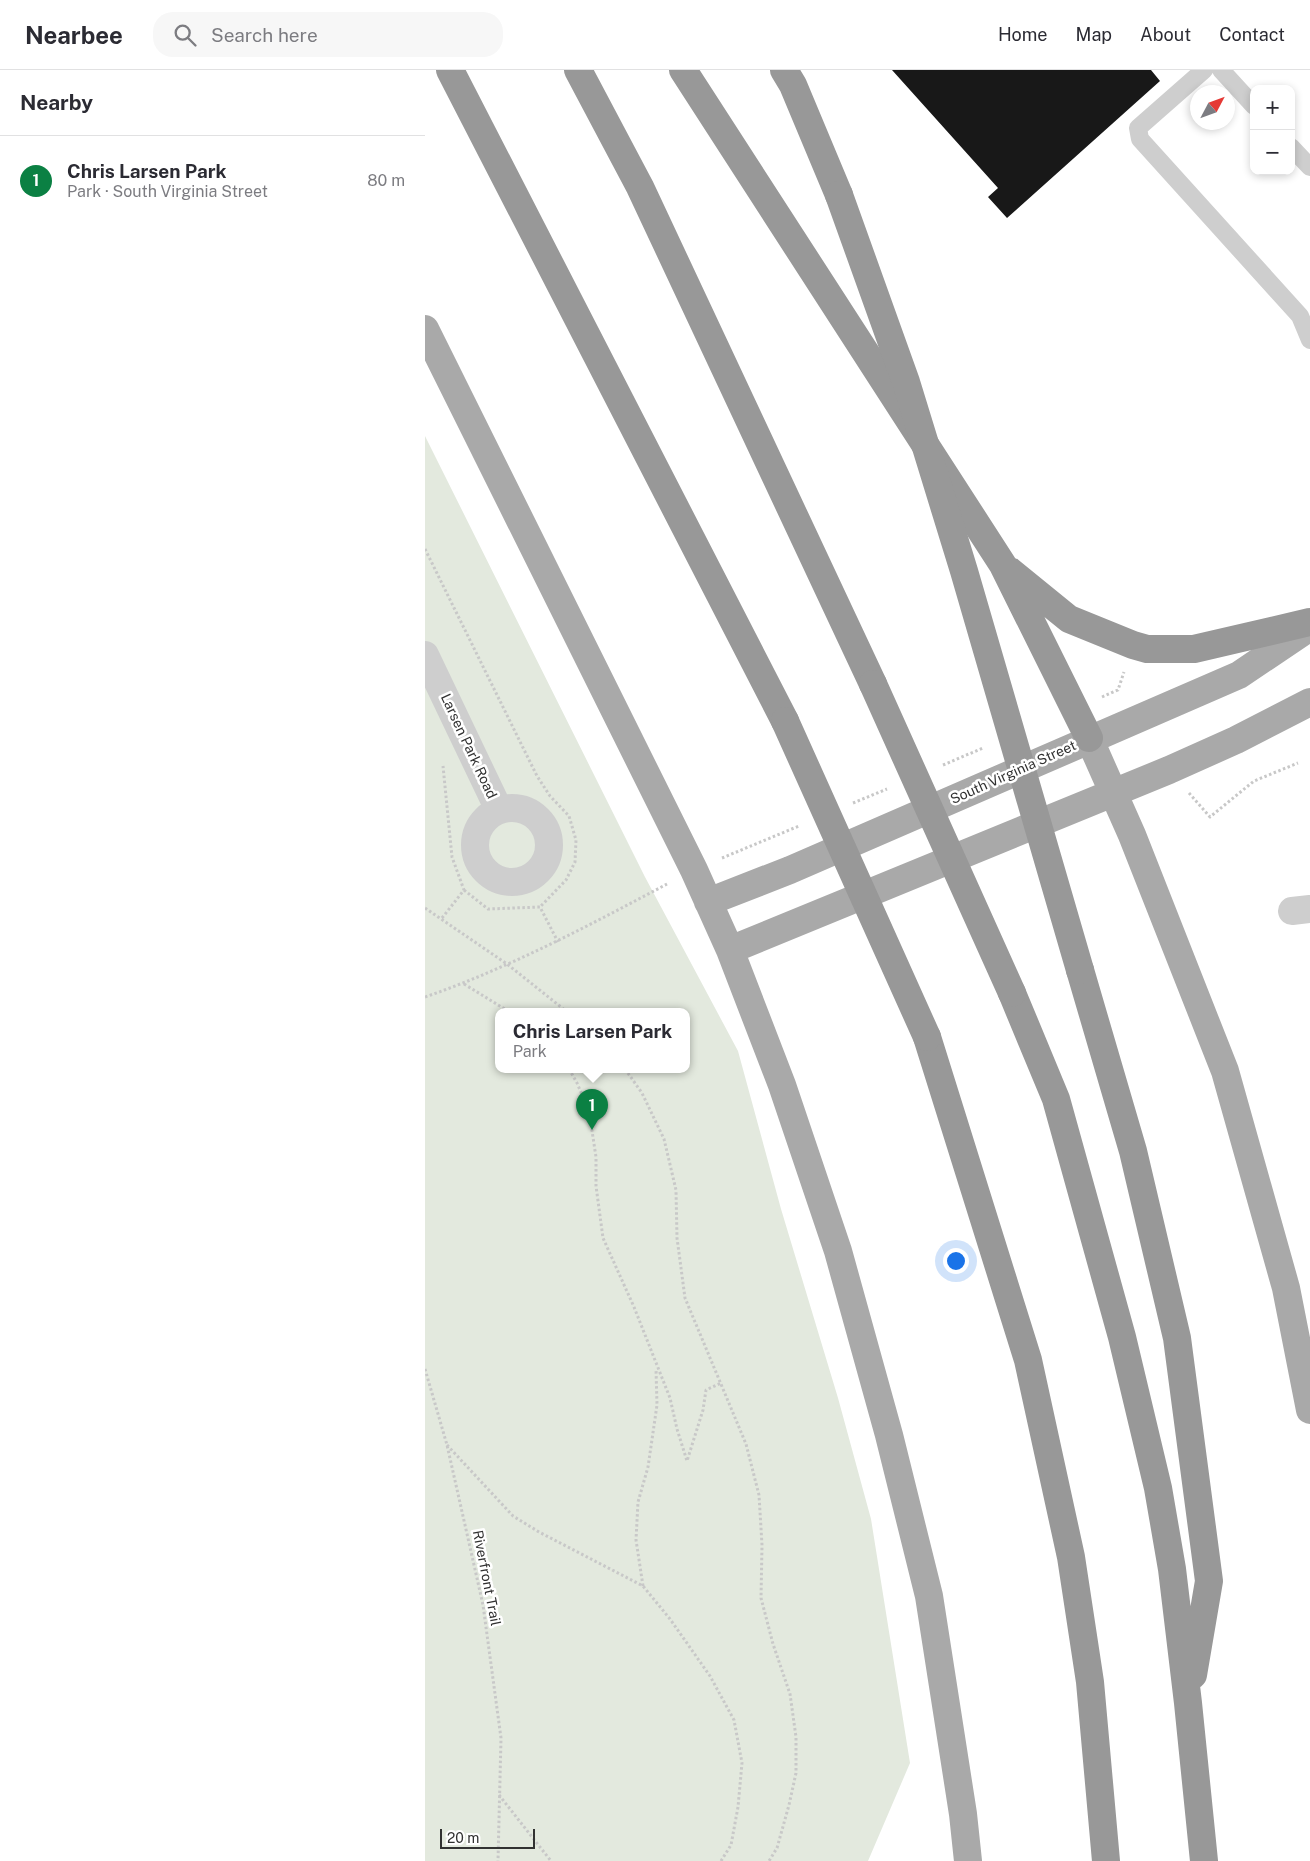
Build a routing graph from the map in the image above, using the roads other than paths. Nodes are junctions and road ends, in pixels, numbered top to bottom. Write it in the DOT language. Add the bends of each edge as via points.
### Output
graph roads {
  1 [pos="450,70"];
  2 [pos="578,70"];
  3 [pos="683,70"];
  4 [pos="784,70"];
  5 [pos="1204,70"];
  6 [pos="1221,70"];
  7 [pos="1250,102"];
  8 [pos="1295,151"];
  9 [pos="1308,162"];
  10 [pos="1305,311"];
  11 [pos="425,328"];
  12 [pos="1310,340"];
  13 [pos="1003,565"];
  14 [pos="1310,622"];
  15 [pos="1310,627"];
  16 [pos="425,655"];
  17 [pos="1310,702"];
  18 [pos="1089,738"];
  19 [pos="1114,792"];
  20 [pos="499,810"];
  21 [pos="708,902"];
  22 [pos="730,950"];
  23 [pos="1310,1410"];
  24 [pos="1188,1703"];
  25 [pos="968,1861"];
  26 [pos="1106,1861"];
  27 [pos="1204,1861"];
  1 -- 26 [label="highway, bridge" via="785,721 927,1037 1028,1360 1071,1557 1090,1682"];
  2 -- 24 [label="highway, bridge" via="640,187 873,684 1056,1098 1122,1337 1158,1488 1172,1569"];
  3 -- 13 [label="highway"];
  4 -- 24 [label="highway, bridge" via="839,195 906,382 1133,1151 1177,1338 1209,1581"];
  5 -- 10 [label="lane" via="1139,128 1140,139"];
  6 -- 7 [label="lane"];
  8 -- 9 [label="lane"];
  10 -- 12 [label="lane"];
  11 -- 21 [label="main road"];
  13 -- 14 [label="highway" via="1069,618 1147,649 1194,649"];
  13 -- 18 [label="highway"];
  15 -- 18 [label="main road, South Virginia Street" via="1239,674"];
  16 -- 20 [label="street, Larsen Park Road"];
  17 -- 19 [label="main road" via="1236,740"];
  18 -- 19 [label="main road"];
  18 -- 21 [label="main road, South Virginia Street" via="790,870"];
  19 -- 22 [label="main road"];
  19 -- 23 [label="main road" via="1225,1071 1286,1288"];
  21 -- 22 [label="main road"];
  22 -- 25 [label="main road" via="782,1085 835,1242 889,1435 929,1596"];
  24 -- 27 [label="highway"];
}
